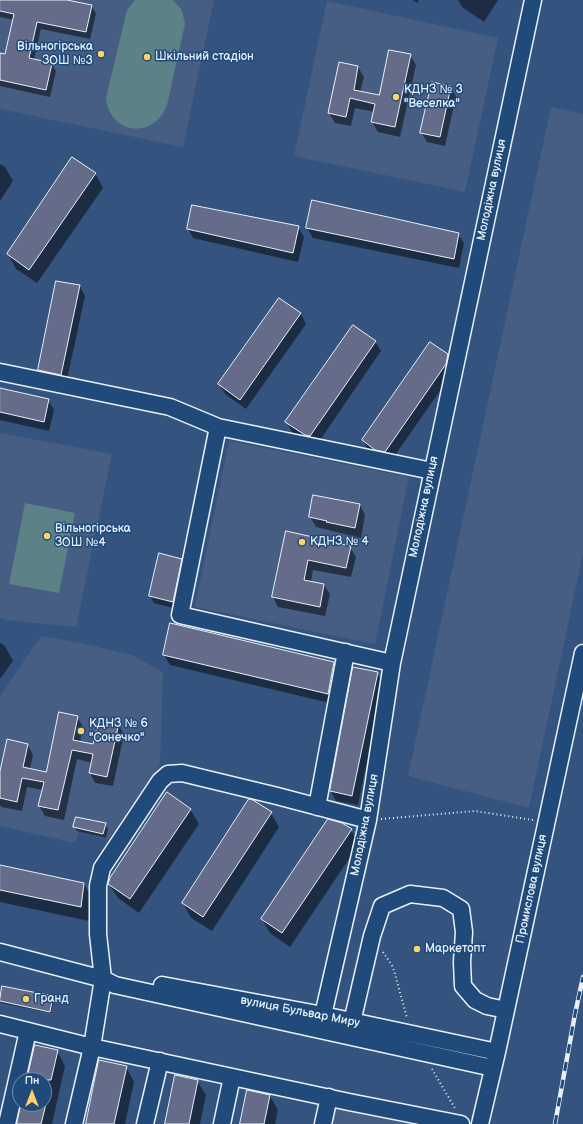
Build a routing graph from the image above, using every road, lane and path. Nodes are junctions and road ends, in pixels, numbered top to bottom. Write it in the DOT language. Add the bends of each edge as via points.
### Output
graph roads {
  1 [pos="533,0"];
  2 [pos="0,372"];
  3 [pos="218,427"];
  4 [pos="432,471"];
  5 [pos="346,652"];
  6 [pos="583,653"];
  7 [pos="392,662"];
  8 [pos="317,807"];
  9 [pos="368,820"];
  10 [pos="546,822"];
  11 [pos="0,952"];
  12 [pos="103,979"];
  13 [pos="506,1010"];
  14 [pos="323,1016"];
  15 [pos="352,1022"];
  16 [pos="0,1024"];
  17 [pos="28,1031"];
  18 [pos="92,1047"];
  19 [pos="497,1052"];
  20 [pos="160,1061"];
  21 [pos="493,1068"];
  22 [pos="232,1077"];
  23 [pos="329,1097"];
  24 [pos="7,1124"];
  25 [pos="74,1124"];
  26 [pos="145,1124"];
  27 [pos="222,1124"];
  28 [pos="323,1124"];
  29 [pos="461,1124"];
  30 [pos="480,1124"];
  1 -- 4 [label="street, Молодіжна вулиця"];
  2 -- 3 [label="street" via="170,407"];
  3 -- 4 [label="street"];
  3 -- 5 [label="street" via="180,615"];
  4 -- 7 [label="street, Молодіжна вулиця"];
  5 -- 7 [label="street"];
  5 -- 8 [label="street"];
  6 -- 10 [label="street, Промислова вулиця"];
  7 -- 9 [label="street, Молодіжна вулиця"];
  8 -- 9 [label="street"];
  8 -- 12 [label="street" via="182,773 168,774 160,781 102,868 98,886 98,934"];
  9 -- 10 [label="path" via="475,811"];
  9 -- 14 [label="street, Молодіжна вулиця"];
  10 -- 13 [label="street, Промислова вулиця"];
  11 -- 12 [label="street, вулиця Бульвар Миру"];
  12 -- 14 [label="street, вулиця Бульвар Миру" via="118,976"];
  12 -- 18 [label="street"];
  12 -- 21 [label="street, вулиця Бульвар Миру" via="115,985"];
  13 -- 15 [label="street" via="487,1006 475,1000 463,986 464,932 461,910 443,898 410,894 382,906 372,936"];
  13 -- 19 [label="street, Промислова вулиця"];
  14 -- 15 [label="street, вулиця Бульвар Миру"];
  15 -- 19 [label="street, вулиця Бульвар Миру"];
  16 -- 17 [label="street"];
  17 -- 18 [label="street"];
  17 -- 24 [label="street"];
  18 -- 20 [label="street"];
  18 -- 25 [label="street"];
  19 -- 21 [label="street, Промислова вулиця"];
  20 -- 22 [label="street"];
  20 -- 26 [label="street"];
  21 -- 30 [label="street, Промислова вулиця"];
  22 -- 23 [label="street"];
  22 -- 27 [label="street"];
  23 -- 28 [label="street"];
  23 -- 29 [label="street"];
}
